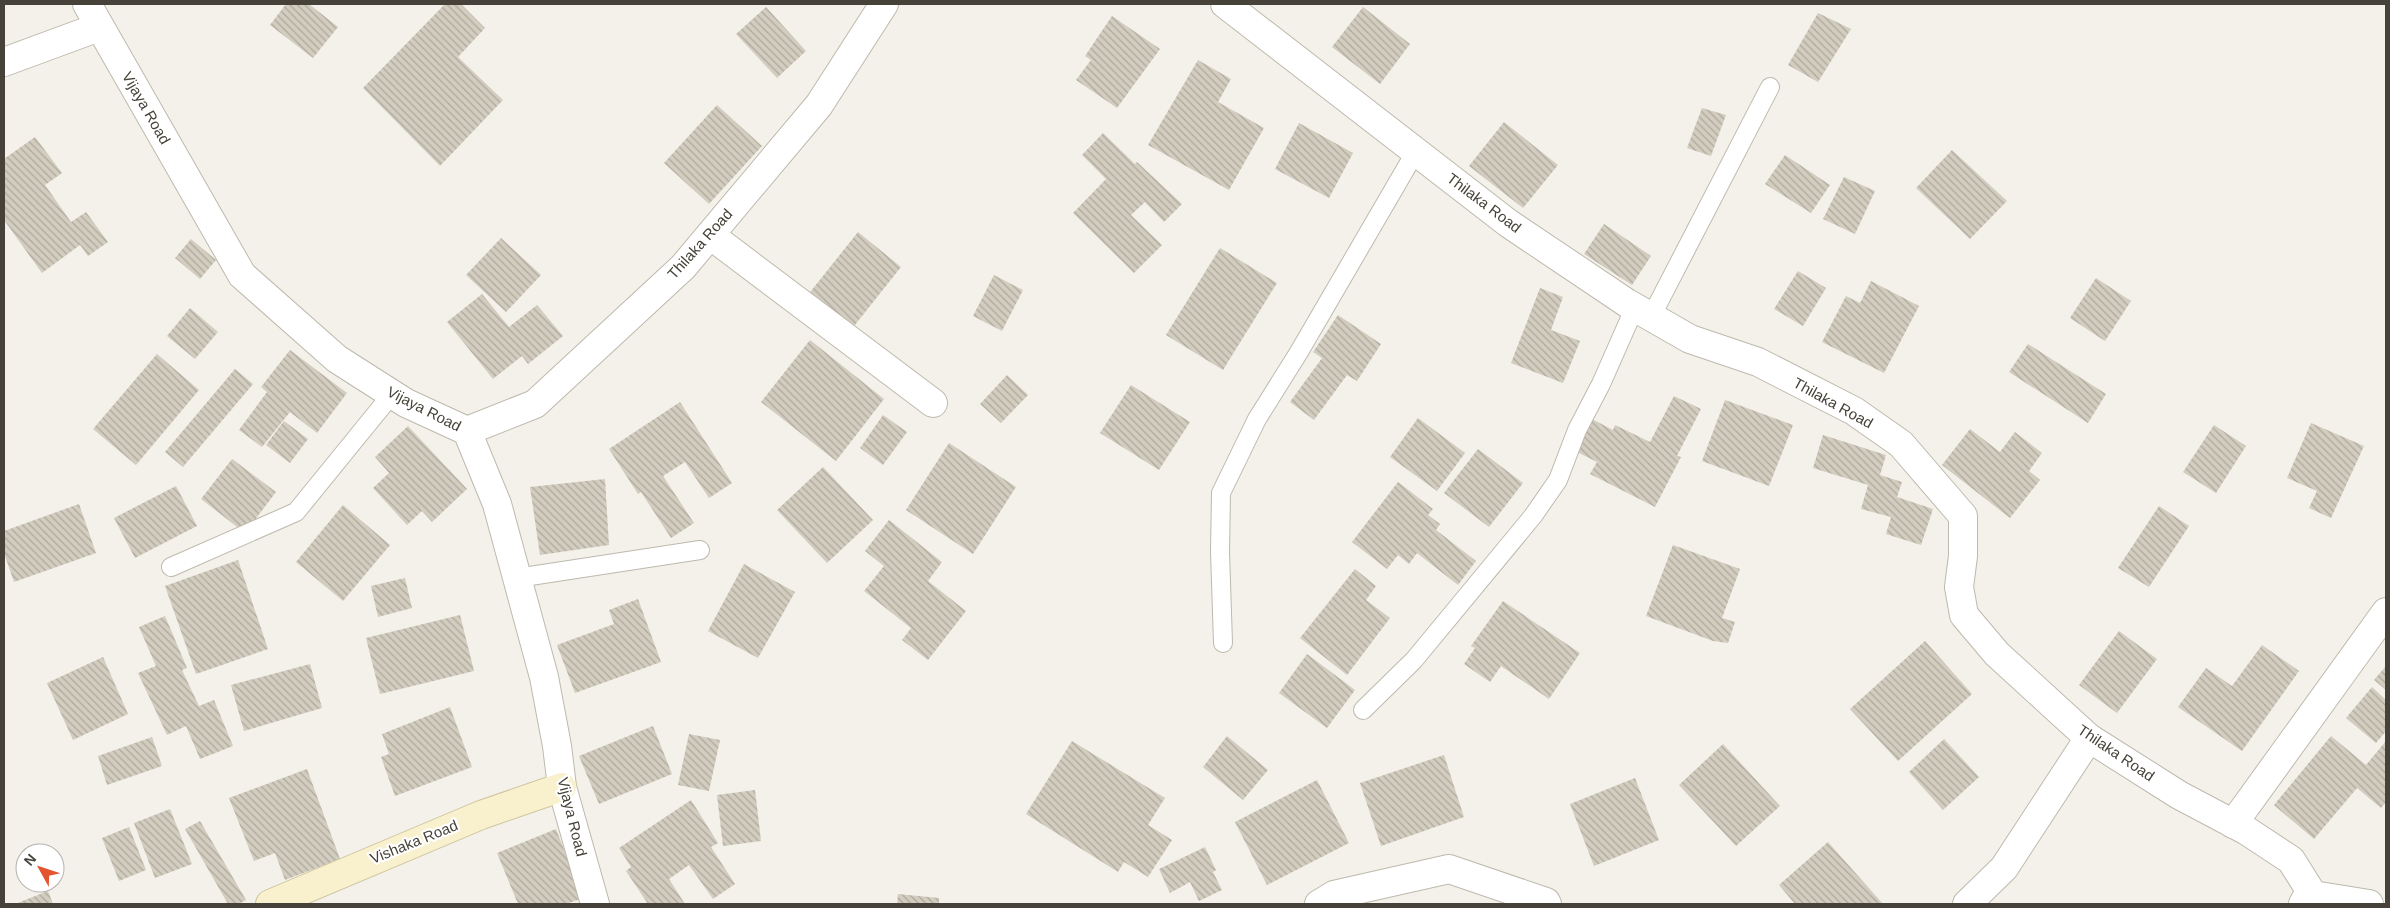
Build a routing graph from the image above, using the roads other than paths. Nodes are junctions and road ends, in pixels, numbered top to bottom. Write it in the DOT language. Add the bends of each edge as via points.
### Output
graph roads {
  1 [pos="884,4"];
  2 [pos="1225,4"];
  3 [pos="93,15"];
  4 [pos="4,62"];
  5 [pos="1770,86"];
  6 [pos="1416,151"];
  7 [pos="710,235"];
  8 [pos="1643,312"];
  9 [pos="392,394"];
  10 [pos="933,402"];
  11 [pos="467,431"];
  12 [pos="700,550"];
  13 [pos="171,567"];
  14 [pos="517,578"];
  15 [pos="2386,612"];
  16 [pos="1223,643"];
  17 [pos="1363,710"];
  18 [pos="2089,738"];
  19 [pos="562,787"];
  20 [pos="2233,824"];
  21 [pos="2308,897"];
  22 [pos="270,904"];
  23 [pos="594,904"];
  24 [pos="1319,904"];
  25 [pos="1547,904"];
  26 [pos="1967,904"];
  27 [pos="2369,904"];
  1 -- 7 [label="street, Thilaka Road" via="819,105"];
  2 -- 6 [label="street, Thilaka Road"];
  3 -- 4 [label="street"];
  3 -- 9 [label="street, Vijaya Road" via="242,275 337,359"];
  5 -- 8 [label="lane"];
  6 -- 8 [label="street, Thilaka Road" via="1508,223"];
  6 -- 16 [label="lane" via="1257,419 1221,493"];
  7 -- 10 [label="street"];
  7 -- 11 [label="street, Thilaka Road" via="683,267 535,404"];
  8 -- 17 [label="lane" via="1577,430 1558,480 1414,660"];
  8 -- 18 [label="street, Thilaka Road" via="1690,339 1758,362 1854,411 1901,444 1963,516 1959,587 1964,615 1997,654"];
  9 -- 11 [label="street, Vijaya Road"];
  9 -- 13 [label="lane" via="296,512"];
  11 -- 14 [label="street, Vijaya Road" via="497,504"];
  12 -- 14 [label="lane"];
  14 -- 19 [label="street, Vijaya Road" via="544,677"];
  15 -- 20 [label="street"];
  18 -- 20 [label="street, Thilaka Road" via="2178,795"];
  18 -- 26 [label="street" via="2004,868"];
  19 -- 22 [label="street, Vishaka Road" via="481,815"];
  19 -- 23 [label="street, Vijaya Road"];
  20 -- 21 [label="street, Thilaka Road" via="2291,860"];
  21 -- 27 [label="street"];
  24 -- 25 [label="street" via="1334,895 1449,869"];
}
